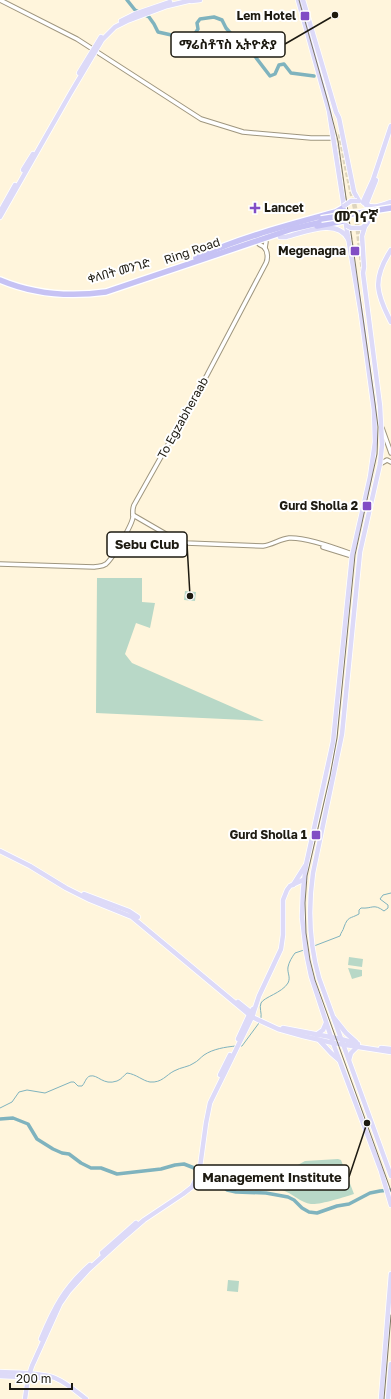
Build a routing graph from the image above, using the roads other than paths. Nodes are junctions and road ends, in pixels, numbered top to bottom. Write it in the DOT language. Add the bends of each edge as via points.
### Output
graph roads {
  1 [pos="0,0"];
  2 [pos="179,0"];
  3 [pos="191,0"];
  4 [pos="200,0"];
  5 [pos="298,0"];
  6 [pos="304,1"];
  7 [pos="148,11"];
  8 [pos="94,50"];
  9 [pos="391,126"];
  10 [pos="391,134"];
  11 [pos="333,138"];
  12 [pos="361,202"];
  13 [pos="391,203"];
  14 [pos="344,207"];
  15 [pos="3,208"];
  16 [pos="391,210"];
  17 [pos="0,217"];
  18 [pos="370,217"];
  19 [pos="0,223"];
  20 [pos="345,224"];
  21 [pos="363,227"];
  22 [pos="280,236"];
  23 [pos="349,242"];
  24 [pos="266,245"];
  25 [pos="391,250"];
  26 [pos="217,253"];
  27 [pos="391,256"];
  28 [pos="196,258"];
  29 [pos="0,277"];
  30 [pos="0,280"];
  31 [pos="391,316"];
  32 [pos="391,322"];
  33 [pos="382,428"];
  34 [pos="391,453"];
  35 [pos="391,462"];
  36 [pos="380,464"];
  37 [pos="133,516"];
  38 [pos="352,555"];
  39 [pos="0,564"];
  40 [pos="346,613"];
  41 [pos="354,613"];
  42 [pos="0,850"];
  43 [pos="306,865"];
  44 [pos="304,879"];
  45 [pos="292,885"];
  46 [pos="303,890"];
  47 [pos="251,1013"];
  48 [pos="331,1013"];
  49 [pos="263,1021"];
  50 [pos="326,1023"];
  51 [pos="316,1035"];
  52 [pos="319,1040"];
  53 [pos="332,1041"];
  54 [pos="342,1042"];
  55 [pos="358,1046"];
  56 [pos="391,1049"];
  57 [pos="391,1052"];
  58 [pos="340,1062"];
  59 [pos="349,1062"];
  60 [pos="391,1176"];
  61 [pos="391,1205"];
  62 [pos="121,1238"];
  63 [pos="391,1274"];
  64 [pos="391,1364"];
  65 [pos="32,1366"];
  66 [pos="0,1372"];
  67 [pos="35,1374"];
  68 [pos="0,1376"];
  69 [pos="27,1376"];
  70 [pos="22,1399"];
  71 [pos="25,1399"];
  72 [pos="82,1399"];
  73 [pos="86,1399"];
  74 [pos="381,1399"];
  75 [pos="388,1399"];
  1 -- 8 [label="main road"];
  2 -- 7 [label="main road"];
  3 -- 4 [label="main road"];
  3 -- 7 [label="main road"];
  5 -- 11 [label="main road" via="329,111"];
  6 -- 12 [label="main road" via="339,118 354,192"];
  7 -- 8 [label="main road" via="111,30"];
  8 -- 11 [label="main road" via="201,119 243,132"];
  8 -- 15 [label="main road"];
  9 -- 12 [label="main road" via="373,180"];
  10 -- 12 [label="main road"];
  11 -- 14 [label="main road"];
  12 -- 13 [label="main road" via="370,207"];
  12 -- 14 [label="main road, bridge" via="351,201"];
  12 -- 18 [label="main road" via="369,210"];
  13 -- 18 [label="main road" via="373,210"];
  14 -- 20 [label="main road" via="342,212"];
  14 -- 28 [label="highway" via="336,212 234,242"];
  15 -- 17 [label="main road"];
  15 -- 19 [label="main road" via="6,211"];
  16 -- 26 [label="highway, Ring Road, bridge" via="321,220"];
  18 -- 21 [label="main road"];
  20 -- 21 [label="main road, bridge" via="351,228"];
  20 -- 22 [label="highway" via="318,226"];
  20 -- 23 [label="main road"];
  21 -- 33 [label="main road" via="363,273"];
  22 -- 23 [label="main road" via="286,237 332,227 343,232"];
  22 -- 24 [label="highway"];
  23 -- 38 [label="main road" via="361,314 359,318 372,413 375,418 373,462"];
  24 -- 26 [label="highway" via="259,244 199,264"];
  24 -- 37 [label="main road, To Egzabheraab" via="266,263 134,505"];
  25 -- 32 [label="main road" via="380,269 378,284 381,300"];
  26 -- 28 [label="highway, ቀለበት መንገድ"];
  26 -- 30 [label="highway, Ring Road" via="112,290 92,294 43,292 21,288"];
  27 -- 31 [label="main road" via="383,270 380,286"];
  28 -- 29 [label="highway, ቀለበት መንገድ" via="122,284 87,291 46,290 23,286"];
  33 -- 34 [label="main road"];
  33 -- 36 [label="main road"];
  35 -- 36 [label="main road" via="387,460"];
  36 -- 41 [label="main road" via="360,552"];
  37 -- 38 [label="main road" via="180,541 193,544 263,546 293,538 315,542"];
  37 -- 39 [label="main road, To Egzabheraab" via="117,549 106,564 94,567"];
  38 -- 40 [label="main road"];
  40 -- 41 [label="main road"];
  40 -- 43 [label="main road" via="333,742"];
  41 -- 48 [label="main road" via="342,734 313,873 310,908 312,950"];
  42 -- 47 [label="main road" via="66,888 128,914"];
  43 -- 44 [label="main road"];
  43 -- 45 [label="main road"];
  44 -- 45 [label="main road"];
  44 -- 46 [label="main road"];
  45 -- 46 [label="main road"];
  45 -- 47 [label="main road" via="283,900 281,949"];
  46 -- 50 [label="main road" via="302,916 306,952"];
  47 -- 49 [label="main road"];
  47 -- 62 [label="main road" via="211,1094 206,1109 199,1166 192,1187"];
  48 -- 54 [label="main road"];
  48 -- 55 [label="main road"];
  49 -- 51 [label="main road"];
  49 -- 52 [label="main road" via="288,1032"];
  50 -- 51 [label="main road" via="323,1030"];
  50 -- 53 [label="main road"];
  51 -- 53 [label="main road"];
  52 -- 53 [label="main road"];
  52 -- 58 [label="main road"];
  53 -- 54 [label="main road"];
  53 -- 58 [label="main road"];
  54 -- 55 [label="main road"];
  54 -- 59 [label="main road"];
  55 -- 56 [label="main road"];
  55 -- 57 [label="main road"];
  55 -- 59 [label="main road" via="351,1053"];
  58 -- 61 [label="main road" via="386,1185"];
  59 -- 60 [label="main road"];
  62 -- 65 [label="main road" via="69,1291 60,1304"];
  62 -- 69 [label="main road" via="85,1269 63,1294 44,1332"];
  63 -- 74 [label="main road"];
  64 -- 75 [label="main road"];
  65 -- 67 [label="main road"];
  65 -- 69 [label="main road"];
  66 -- 69 [label="main road"];
  67 -- 69 [label="main road"];
  67 -- 73 [label="main road" via="57,1379"];
  68 -- 69 [label="main road"];
  69 -- 70 [label="main road"];
  69 -- 71 [label="main road"];
  69 -- 72 [label="main road" via="53,1380"];
}
